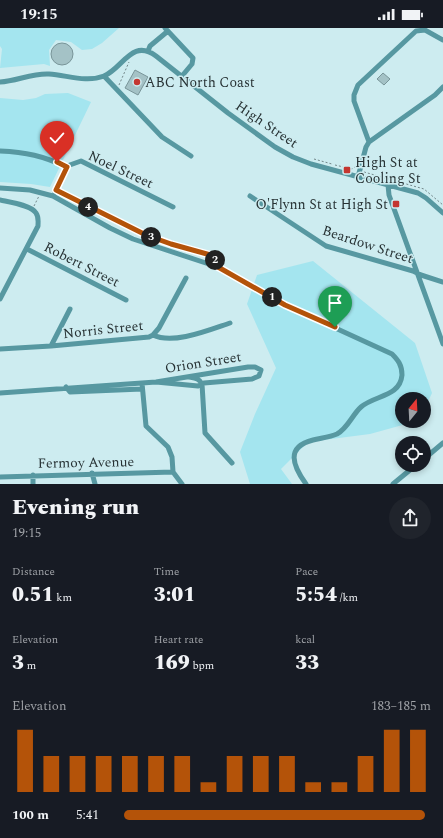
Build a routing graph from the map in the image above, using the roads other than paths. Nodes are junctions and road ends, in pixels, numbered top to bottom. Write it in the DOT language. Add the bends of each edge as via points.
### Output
graph roads {
  1 [pos="166,30"];
  2 [pos="443,40"];
  3 [pos="148,51"];
  4 [pos="104,76"];
  5 [pos="182,76"];
  6 [pos="0,82"];
  7 [pos="443,87"];
  8 [pos="369,142"];
  9 [pos="0,151"];
  10 [pos="191,156"];
  11 [pos="67,167"];
  12 [pos="358,177"];
  13 [pos="388,185"];
  14 [pos="0,188"];
  15 [pos="56,190"];
  16 [pos="53,196"];
  17 [pos="250,196"];
  18 [pos="0,200"];
  19 [pos="174,207"];
  20 [pos="443,213"];
  21 [pos="27,249"];
  22 [pos="218,267"];
  23 [pos="418,273"];
  24 [pos="186,278"];
  25 [pos="443,282"];
  26 [pos="0,299"];
  27 [pos="126,300"];
  28 [pos="70,309"];
  29 [pos="230,323"];
  30 [pos="153,335"];
  31 [pos="443,344"];
  32 [pos="51,346"];
  33 [pos="0,349"];
  34 [pos="187,377"];
  35 [pos="156,382"];
  36 [pos="202,384"];
  37 [pos="142,386"];
  38 [pos="0,393"];
  39 [pos="443,443"];
  40 [pos="431,453"];
  41 [pos="232,463"];
  42 [pos="173,472"];
  43 [pos="408,472"];
  44 [pos="92,473"];
  45 [pos="33,475"];
  46 [pos="0,477"];
  47 [pos="33,484"];
  48 [pos="95,484"];
  49 [pos="182,484"];
  50 [pos="306,484"];
  51 [pos="393,484"];
  1 -- 3 [label="street"];
  1 -- 5 [label="street" via="193,58 190,67"];
  2 -- 8 [label="street" via="425,30 416,31 358,85 354,101"];
  3 -- 4 [label="street" via="134,52"];
  3 -- 5 [label="street, High Street"];
  4 -- 6 [label="street" via="80,79 41,74"];
  4 -- 10 [label="street" via="162,137"];
  5 -- 12 [label="street, High Street" via="280,149 302,161"];
  7 -- 8 [label="street"];
  8 -- 12 [label="street"];
  9 -- 11 [label="street" via="32,154"];
  11 -- 15 [label="street, Noel Street"];
  11 -- 19 [label="street, Noel Street" via="81,161"];
  12 -- 13 [label="street, High Street"];
  13 -- 20 [label="street, High Street" via="418,193"];
  13 -- 23 [label="street"];
  14 -- 16 [label="street" via="30,190"];
  15 -- 16 [label="street, Noel Street"];
  15 -- 22 [label="street" via="146,235 214,256"];
  16 -- 22 [label="street" via="133,239"];
  17 -- 23 [label="street, Beardow Street" via="326,246"];
  18 -- 21 [label="street" via="35,212 38,226"];
  21 -- 26 [label="street"];
  21 -- 27 [label="street, Robert Street"];
  22 -- 50 [label="street" via="285,305 392,354 401,366 401,382 391,393 362,406 346,427 337,434 304,443 296,449 294,464"];
  23 -- 25 [label="street, Beardow Street"];
  23 -- 31 [label="street"];
  24 -- 30 [label="street"];
  28 -- 32 [label="street"];
  29 -- 30 [label="street, Norris Street" via="177,338"];
  30 -- 32 [label="street, Norris Street" via="144,338"];
  32 -- 33 [label="street, Norris Street"];
  34 -- 35 [label="street, Orion Street"];
  34 -- 36 [label="street" via="197,379"];
  34 -- 36 [label="street, Orion Street" via="248,367 261,370 259,376 252,379"];
  35 -- 36 [label="street, Orion Street" via="198,386"];
  35 -- 37 [label="street, Orion Street"];
  36 -- 41 [label="street" via="205,433"];
  37 -- 38 [label="street, Orion Street" via="66,387"];
  37 -- 42 [label="street" via="146,426 168,447"];
  39 -- 40 [label="street"];
  42 -- 44 [label="street, Fermoy Avenue"];
  42 -- 49 [label="street"];
  43 -- 51 [label="street"];
  44 -- 45 [label="street, Fermoy Avenue"];
  44 -- 48 [label="street"];
  45 -- 46 [label="street, Fermoy Avenue"];
  45 -- 47 [label="street"];
}
